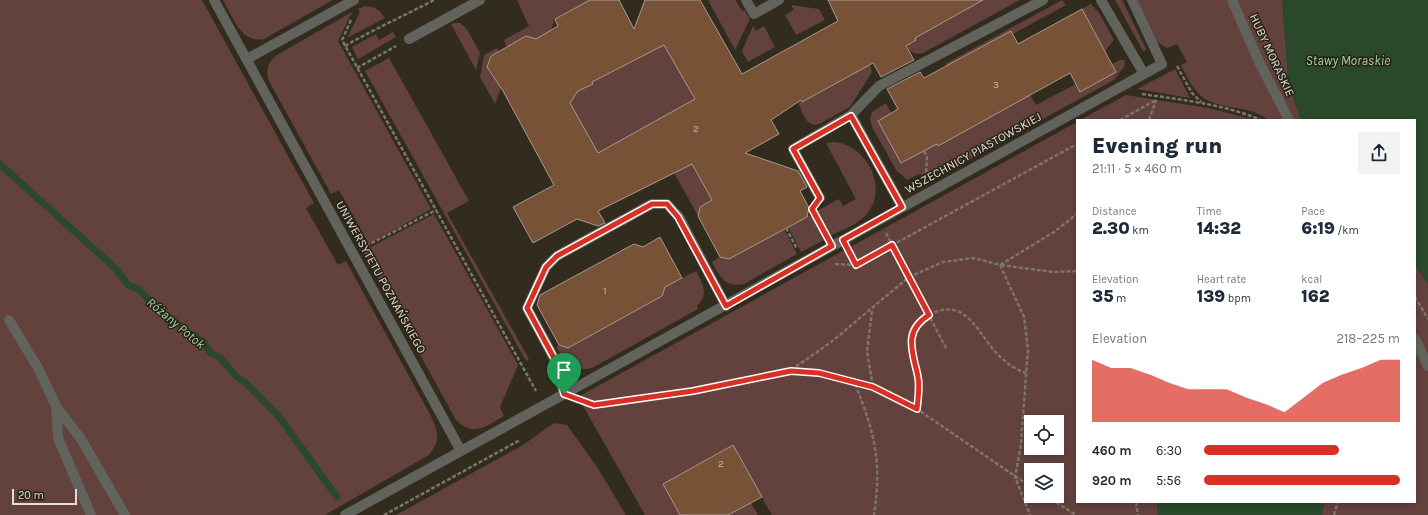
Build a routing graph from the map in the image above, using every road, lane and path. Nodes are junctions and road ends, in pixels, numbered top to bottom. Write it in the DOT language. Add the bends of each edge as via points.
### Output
graph roads {
  1 [pos="214,0"];
  2 [pos="434,0"];
  3 [pos="480,0"];
  4 [pos="746,0"];
  5 [pos="779,0"];
  6 [pos="1043,0"];
  7 [pos="1101,0"];
  8 [pos="1132,0"];
  9 [pos="1232,0"];
  10 [pos="352,1"];
  11 [pos="409,39"];
  12 [pos="345,46"];
  13 [pos="247,59"];
  14 [pos="1162,64"];
  15 [pos="357,68"];
  16 [pos="1144,74"];
  17 [pos="1126,84"];
  18 [pos="1157,96"];
  19 [pos="1156,100"];
  20 [pos="1201,102"];
  21 [pos="851,116"];
  22 [pos="1122,119"];
  23 [pos="1149,119"];
  24 [pos="1259,119"];
  25 [pos="1288,119"];
  26 [pos="1076,145"];
  27 [pos="924,151"];
  28 [pos="926,176"];
  29 [pos="820,198"];
  30 [pos="902,207"];
  31 [pos="436,210"];
  32 [pos="1076,215"];
  33 [pos="362,240"];
  34 [pos="843,240"];
  35 [pos="892,245"];
  36 [pos="832,246"];
  37 [pos="1000,264"];
  38 [pos="1076,271"];
  39 [pos="909,276"];
  40 [pos="1416,300"];
  41 [pos="726,306"];
  42 [pos="872,310"];
  43 [pos="929,315"];
  44 [pos="1428,319"];
  45 [pos="9,320"];
  46 [pos="1416,341"];
  47 [pos="947,350"];
  48 [pos="1428,366"];
  49 [pos="791,371"];
  50 [pos="1026,373"];
  51 [pos="855,384"];
  52 [pos="873,387"];
  53 [pos="564,394"];
  54 [pos="56,406"];
  55 [pos="544,407"];
  56 [pos="917,409"];
  57 [pos="520,440"];
  58 [pos="461,451"];
  59 [pos="1016,477"];
  60 [pos="1024,482"];
  61 [pos="1057,503"];
  62 [pos="1136,503"];
  63 [pos="1338,503"];
  64 [pos="92,515"];
  65 [pos="125,515"];
  66 [pos="345,515"];
  67 [pos="384,515"];
  68 [pos="874,515"];
  69 [pos="1030,515"];
  70 [pos="1076,515"];
  71 [pos="1138,515"];
  72 [pos="1334,515"];
  1 -- 13 [label="street, UNIWERSYTETU POZNAŃSKIEGO"];
  2 -- 12 [label="path" via="398,20 387,22"];
  3 -- 11 [label="street"];
  4 -- 5 [label="street" via="754,14"];
  6 -- 21 [label="street" via="879,86"];
  7 -- 16 [label="street"];
  8 -- 14 [label="street"];
  9 -- 25 [label="street, HUBY MORASKIE" via="1259,62"];
  10 -- 12 [label="path" via="355,10 342,40"];
  10 -- 13 [label="street"];
  11 -- 15 [label="path"];
  12 -- 15 [label="path"];
  13 -- 58 [label="street, UNIWERSYTETU POZNAŃSKIEGO"];
  14 -- 16 [label="street, WSZECHNICY PIASTOWSKIEJ"];
  14 -- 20 [label="path" via="1173,59 1192,93"];
  15 -- 31 [label="path"];
  16 -- 17 [label="street, WSZECHNICY PIASTOWSKIEJ"];
  17 -- 18 [label="path" via="1135,93"];
  17 -- 30 [label="street, WSZECHNICY PIASTOWSKIEJ"];
  18 -- 19 [label="path"];
  18 -- 20 [label="path"];
  19 -- 22 [label="path"];
  19 -- 23 [label="path"];
  20 -- 24 [label="path"];
  21 -- 29 [label="street" via="793,149"];
  21 -- 30 [label="street"];
  26 -- 35 [label="path"];
  27 -- 28 [label="path" via="927,157"];
  29 -- 36 [label="path" via="812,209"];
  30 -- 34 [label="street, WSZECHNICY PIASTOWSKIEJ"];
  31 -- 33 [label="path" via="366,246"];
  31 -- 55 [label="path"];
  32 -- 37 [label="path" via="1054,232"];
  34 -- 35 [label="path" via="856,265"];
  34 -- 36 [label="street, WSZECHNICY PIASTOWSKIEJ"];
  35 -- 39 [label="path"];
  36 -- 41 [label="street, WSZECHNICY PIASTOWSKIEJ"];
  37 -- 38 [label="path" via="1053,272"];
  37 -- 39 [label="path" via="973,258 943,262"];
  37 -- 50 [label="path" via="1024,317 1028,349"];
  39 -- 42 [label="path"];
  39 -- 43 [label="path"];
  40 -- 44 [label="path"];
  41 -- 53 [label="street, WSZECHNICY PIASTOWSKIEJ"];
  41 -- 53 [label="street" via="678,217 667,204 652,204 557,256 546,267 527,308 554,358"];
  42 -- 49 [label="path"];
  42 -- 52 [label="path" via="867,351"];
  43 -- 47 [label="path"];
  43 -- 50 [label="path" via="937,311 950,310 968,317 1001,358 1012,368"];
  43 -- 56 [label="path" via="915,328 911,339 910,348 919,390"];
  45 -- 54 [label="street" via="38,368"];
  46 -- 48 [label="street"];
  49 -- 51 [label="path" via="819,373"];
  49 -- 53 [label="path" via="693,391 594,405"];
  50 -- 59 [label="path"];
  51 -- 52 [label="path"];
  51 -- 68 [label="path" via="875,442 878,486"];
  52 -- 56 [label="path"];
  53 -- 55 [label="street, WSZECHNICY PIASTOWSKIEJ"];
  54 -- 64 [label="street" via="58,438"];
  54 -- 65 [label="street" via="81,439"];
  55 -- 58 [label="street, WSZECHNICY PIASTOWSKIEJ"];
  56 -- 59 [label="path"];
  57 -- 67 [label="path"];
  58 -- 66 [label="street"];
  59 -- 60 [label="path"];
  59 -- 69 [label="path"];
  61 -- 70 [label="path"];
  62 -- 71 [label="path"];
  63 -- 72 [label="path"];
}
